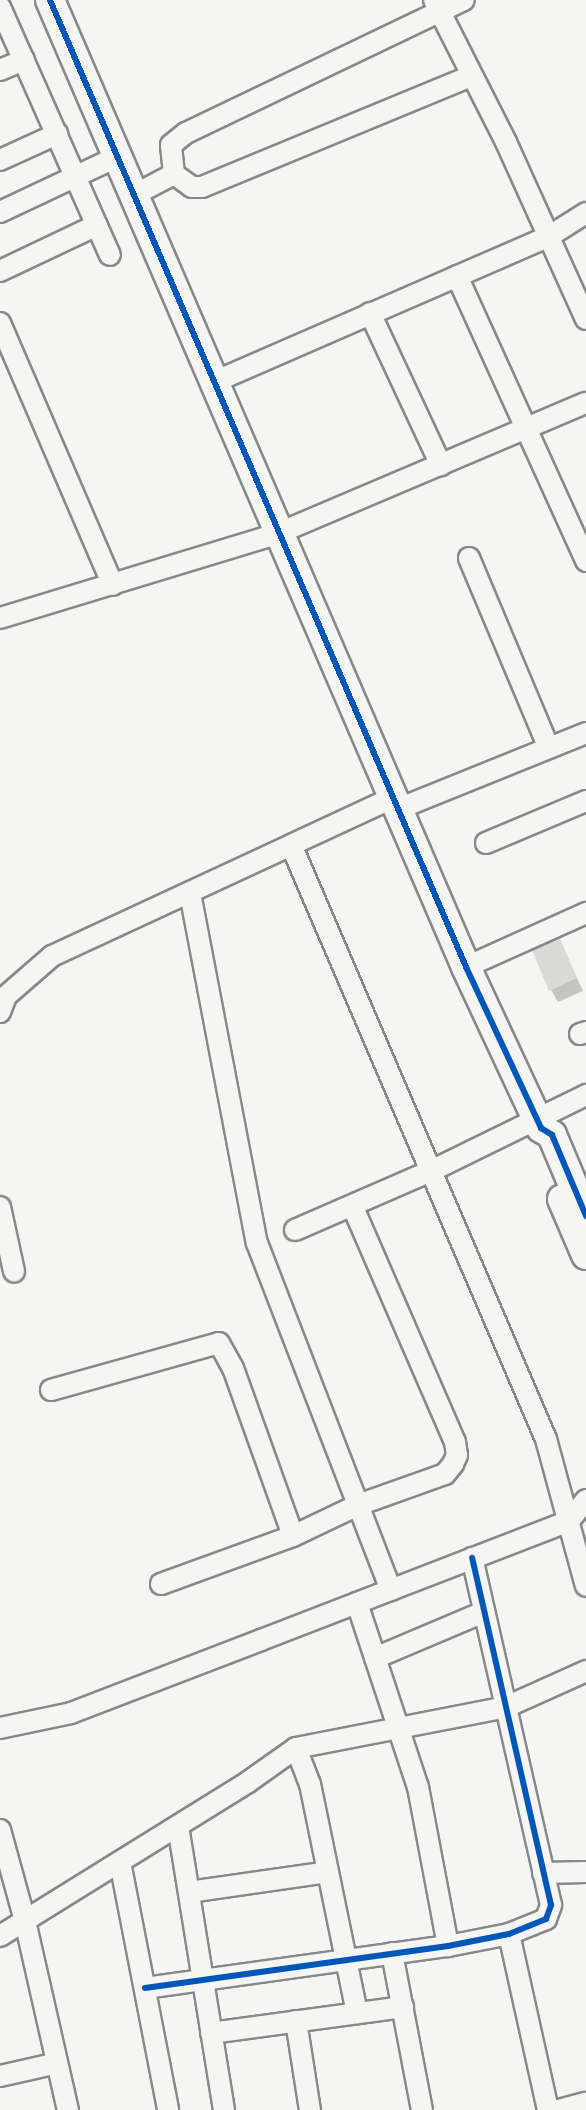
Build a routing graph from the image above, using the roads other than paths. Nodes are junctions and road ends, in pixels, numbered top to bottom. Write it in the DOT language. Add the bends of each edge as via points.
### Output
graph roads {
  1 [pos="51,0"];
  2 [pos="464,0"];
  3 [pos="437,6"];
  4 [pos="0,8"];
  5 [pos="24,60"];
  6 [pos="0,70"];
  7 [pos="471,76"];
  8 [pos="57,134"];
  9 [pos="117,157"];
  10 [pos="0,160"];
  11 [pos="174,174"];
  12 [pos="76,177"];
  13 [pos="134,195"];
  14 [pos="0,212"];
  15 [pos="586,213"];
  16 [pos="97,225"];
  17 [pos="548,237"];
  18 [pos="110,255"];
  19 [pos="0,271"];
  20 [pos="458,276"];
  21 [pos="370,313"];
  22 [pos="586,319"];
  23 [pos="0,323"];
  24 [pos="214,382"];
  25 [pos="586,403"];
  26 [pos="528,428"];
  27 [pos="441,465"];
  28 [pos="279,534"];
  29 [pos="470,558"];
  30 [pos="586,561"];
  31 [pos="112,585"];
  32 [pos="0,618"];
  33 [pos="586,733"];
  34 [pos="549,748"];
  35 [pos="586,801"];
  36 [pos="395,803"];
  37 [pos="486,843"];
  38 [pos="292,847"];
  39 [pos="190,893"];
  40 [pos="586,913"];
  41 [pos="466,967"];
  42 [pos="0,1012"];
  43 [pos="586,1095"];
  44 [pos="539,1124"];
  45 [pos="431,1172"];
  46 [pos="354,1206"];
  47 [pos="0,1207"];
  48 [pos="586,1216"];
  49 [pos="295,1230"];
  50 [pos="586,1255"];
  51 [pos="14,1271"];
  52 [pos="51,1390"];
  53 [pos="586,1500"];
  54 [pos="358,1505"];
  55 [pos="569,1521"];
  56 [pos="293,1536"];
  57 [pos="472,1558"];
  58 [pos="161,1584"];
  59 [pos="586,1586"];
  60 [pos="391,1590"];
  61 [pos="357,1603"];
  62 [pos="484,1612"];
  63 [pos="375,1658"];
  64 [pos="586,1671"];
  65 [pos="506,1707"];
  66 [pos="0,1728"];
  67 [pos="399,1729"];
  68 [pos="296,1748"];
  69 [pos="178,1826"];
  70 [pos="0,1830"];
  71 [pos="120,1862"];
  72 [pos="328,1872"];
  73 [pos="586,1872"];
  74 [pos="543,1873"];
  75 [pos="189,1892"];
  76 [pos="25,1921"];
  77 [pos="509,1934"];
  78 [pos="0,1936"];
  79 [pos="448,1946"];
  80 [pos="392,1953"];
  81 [pos="345,1960"];
  82 [pos="202,1979"];
  83 [pos="145,1988"];
  84 [pos="403,2007"];
  85 [pos="357,2013"];
  86 [pos="296,2021"];
  87 [pos="211,2033"];
  88 [pos="57,2063"];
  89 [pos="0,2076"];
  90 [pos="586,2103"];
  91 [pos="68,2110"];
  92 [pos="168,2110"];
  93 [pos="224,2110"];
  94 [pos="310,2110"];
  95 [pos="422,2110"];
  96 [pos="548,2110"];
  97 [pos="559,2110"];
  1 -- 9 [label="street"];
  2 -- 3 [label="street"];
  3 -- 7 [label="street"];
  3 -- 11 [label="street" via="186,133 171,145"];
  4 -- 5 [label="street"];
  5 -- 6 [label="street"];
  5 -- 8 [label="street"];
  7 -- 11 [label="street" via="201,187 192,187"];
  7 -- 17 [label="street"];
  8 -- 10 [label="street"];
  8 -- 12 [label="street"];
  9 -- 12 [label="street"];
  9 -- 13 [label="street"];
  11 -- 13 [label="street"];
  12 -- 14 [label="street"];
  12 -- 16 [label="street"];
  13 -- 24 [label="street"];
  15 -- 17 [label="street"];
  16 -- 18 [label="street"];
  16 -- 19 [label="street"];
  17 -- 20 [label="street"];
  17 -- 22 [label="street"];
  20 -- 21 [label="street"];
  20 -- 26 [label="street"];
  21 -- 24 [label="street"];
  21 -- 27 [label="street"];
  23 -- 31 [label="street"];
  24 -- 28 [label="street"];
  25 -- 26 [label="street"];
  26 -- 27 [label="street"];
  26 -- 30 [label="street"];
  27 -- 28 [label="street"];
  28 -- 31 [label="street"];
  28 -- 36 [label="street"];
  29 -- 34 [label="street"];
  31 -- 32 [label="street"];
  33 -- 34 [label="street"];
  34 -- 36 [label="street"];
  35 -- 37 [label="street"];
  36 -- 38 [label="street"];
  36 -- 41 [label="street"];
  38 -- 39 [label="street"];
  38 -- 45 [label="street"];
  39 -- 42 [label="street" via="52,956 6,996"];
  39 -- 54 [label="street" via="257,1243"];
  40 -- 41 [label="street"];
  41 -- 44 [label="street"];
  43 -- 44 [label="street"];
  44 -- 45 [label="street"];
  44 -- 48 [label="street" via="552,1135"];
  44 -- 50 [label="street" via="538,1139"];
  45 -- 46 [label="street"];
  45 -- 55 [label="street" via="546,1438"];
  46 -- 49 [label="street"];
  46 -- 54 [label="street" via="457,1455 445,1474"];
  47 -- 51 [label="street"];
  52 -- 56 [label="street" via="219,1343 233,1368"];
  53 -- 55 [label="street"];
  54 -- 56 [label="street"];
  54 -- 60 [label="street"];
  55 -- 57 [label="street"];
  55 -- 59 [label="street"];
  56 -- 58 [label="street"];
  57 -- 60 [label="street"];
  57 -- 62 [label="street"];
  60 -- 61 [label="street"];
  61 -- 63 [label="street"];
  61 -- 66 [label="street" via="71,1713"];
  62 -- 63 [label="street"];
  62 -- 65 [label="street"];
  63 -- 67 [label="street"];
  64 -- 65 [label="street"];
  65 -- 67 [label="street"];
  65 -- 74 [label="street"];
  67 -- 68 [label="street"];
  67 -- 79 [label="street" via="418,1787"];
  68 -- 69 [label="street"];
  68 -- 72 [label="street" via="310,1784"];
  69 -- 71 [label="street"];
  69 -- 75 [label="street"];
  70 -- 76 [label="street"];
  71 -- 76 [label="street"];
  71 -- 83 [label="street"];
  72 -- 75 [label="street"];
  72 -- 81 [label="street"];
  73 -- 74 [label="street"];
  74 -- 77 [label="street" via="551,1905 546,1920"];
  75 -- 82 [label="street"];
  76 -- 78 [label="street"];
  76 -- 88 [label="street"];
  77 -- 79 [label="street"];
  77 -- 96 [label="street"];
  79 -- 80 [label="street"];
  80 -- 81 [label="street"];
  80 -- 84 [label="street"];
  81 -- 82 [label="street"];
  81 -- 85 [label="street"];
  82 -- 83 [label="street"];
  82 -- 87 [label="street"];
  83 -- 92 [label="street"];
  84 -- 85 [label="street"];
  84 -- 95 [label="street"];
  85 -- 86 [label="street"];
  86 -- 87 [label="street"];
  86 -- 94 [label="street"];
  87 -- 93 [label="street"];
  88 -- 89 [label="street"];
  88 -- 91 [label="street"];
  90 -- 97 [label="street"];
}
